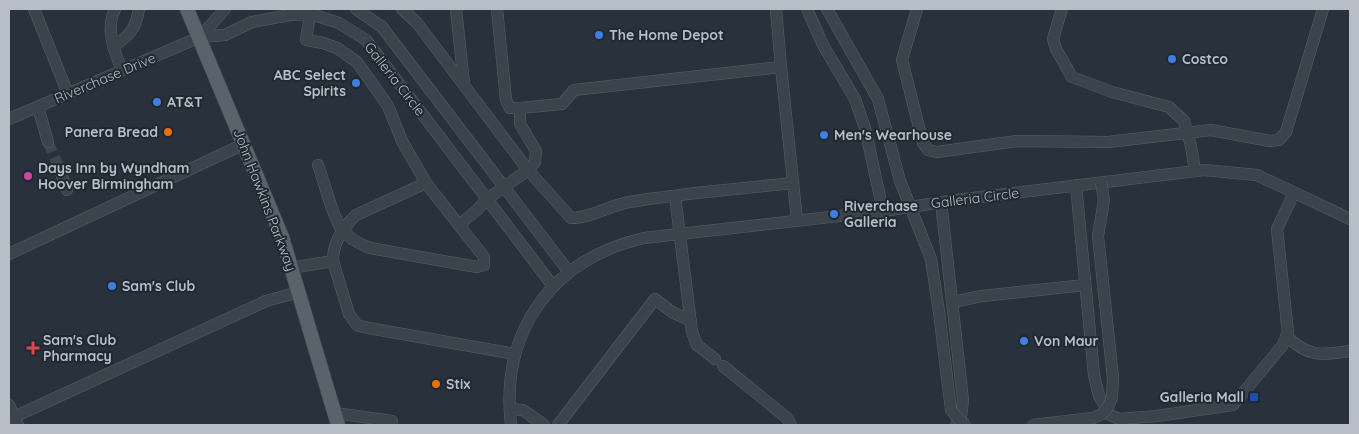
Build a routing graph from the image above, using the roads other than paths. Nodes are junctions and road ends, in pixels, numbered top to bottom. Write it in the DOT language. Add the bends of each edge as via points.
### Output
graph roads {
  1 [pos="34,9"];
  2 [pos="115,9"];
  3 [pos="139,9"];
  4 [pos="187,9"];
  5 [pos="225,9"];
  6 [pos="356,9"];
  7 [pos="402,9"];
  8 [pos="456,9"];
  9 [pos="497,9"];
  10 [pos="776,9"];
  11 [pos="807,9"];
  12 [pos="827,9"];
  13 [pos="917,9"];
  14 [pos="1062,9"];
  15 [pos="1323,9"];
  16 [pos="311,11"];
  17 [pos="200,37"];
  18 [pos="113,46"];
  19 [pos="781,67"];
  20 [pos="122,70"];
  21 [pos="464,86"];
  22 [pos="68,94"];
  23 [pos="38,107"];
  24 [pos="520,108"];
  25 [pos="9,119"];
  26 [pos="1187,132"];
  27 [pos="48,142"];
  28 [pos="244,144"];
  29 [pos="318,165"];
  30 [pos="60,170"];
  31 [pos="528,170"];
  32 [pos="1195,171"];
  33 [pos="1101,182"];
  34 [pos="426,183"];
  35 [pos="792,183"];
  36 [pos="504,186"];
  37 [pos="1076,186"];
  38 [pos="68,190"];
  39 [pos="1294,192"];
  40 [pos="674,196"];
  41 [pos="487,199"];
  42 [pos="940,202"];
  43 [pos="910,206"];
  44 [pos="883,210"];
  45 [pos="1350,219"];
  46 [pos="797,220"];
  47 [pos="459,225"];
  48 [pos="343,231"];
  49 [pos="678,234"];
  50 [pos="9,254"];
  51 [pos="332,261"];
  52 [pos="291,268"];
  53 [pos="569,272"];
  54 [pos="1085,285"];
  55 [pos="553,286"];
  56 [pos="298,292"];
  57 [pos="952,302"];
  58 [pos="690,321"];
  59 [pos="1286,336"];
  60 [pos="1350,351"];
  61 [pos="515,354"];
  62 [pos="9,405"];
  63 [pos="510,409"];
  64 [pos="337,419"];
  65 [pos="16,421"];
  66 [pos="392,421"];
  67 [pos="511,425"];
  68 [pos="544,425"];
  69 [pos="558,425"];
  70 [pos="791,425"];
  71 [pos="956,425"];
  72 [pos="966,425"];
  73 [pos="1032,425"];
  1 -- 22 [label="street"];
  2 -- 18 [label="street" via="111,31"];
  3 -- 18 [label="street" via="131,32"];
  4 -- 17 [label="main road, John Hawkins Parkway"];
  5 -- 17 [label="street"];
  6 -- 36 [label="street, Galleria Circle" via="382,27"];
  7 -- 21 [label="street" via="417,23"];
  8 -- 21 [label="street"];
  9 -- 24 [label="street" via="506,100 510,108"];
  10 -- 19 [label="street"];
  11 -- 44 [label="street" via="823,45 855,98"];
  12 -- 43 [label="street" via="878,99"];
  13 -- 26 [label="street" via="902,60 923,142 928,150 937,152 1017,142 1108,142"];
  14 -- 26 [label="street" via="1053,39 1072,77 1112,92 1169,107 1184,121"];
  15 -- 26 [label="street" via="1286,132 1278,140 1211,130"];
  16 -- 17 [label="street, Galleria Circle" via="252,22 225,35"];
  16 -- 34 [label="street" via="306,40 337,48 357,62 388,106 402,141"];
  16 -- 41 [label="street, Galleria Circle" via="366,40"];
  17 -- 20 [label="street, Riverchase Drive"];
  17 -- 28 [label="main road, John Hawkins Parkway"];
  18 -- 20 [label="street"];
  19 -- 24 [label="street" via="574,90 562,104"];
  19 -- 35 [label="street"];
  20 -- 22 [label="street, Riverchase Drive"];
  21 -- 31 [label="street"];
  22 -- 23 [label="street, Riverchase Drive"];
  23 -- 25 [label="street, Riverchase Drive"];
  23 -- 27 [label="street"];
  24 -- 31 [label="street" via="520,124 536,151 535,162"];
  26 -- 32 [label="street"];
  28 -- 50 [label="street"];
  28 -- 52 [label="main road, John Hawkins Parkway" via="282,237"];
  29 -- 48 [label="street"];
  30 -- 38 [label="street"];
  31 -- 36 [label="street"];
  31 -- 40 [label="street" via="571,218 620,204"];
  32 -- 33 [label="street, Galleria Circle"];
  32 -- 39 [label="street, Galleria Circle" via="1257,175"];
  33 -- 37 [label="street, Galleria Circle"];
  33 -- 73 [label="street, bridge" via="1104,200 1098,236 1111,353 1112,397 1102,414 1093,418"];
  34 -- 47 [label="street"];
  34 -- 48 [label="street" via="356,215"];
  35 -- 40 [label="street"];
  35 -- 46 [label="street"];
  36 -- 41 [label="street"];
  36 -- 53 [label="street, Galleria Circle"];
  37 -- 42 [label="street, Galleria Circle"];
  37 -- 54 [label="street"];
  39 -- 45 [label="street, Galleria Circle"];
  39 -- 59 [label="street" via="1277,229"];
  40 -- 49 [label="street"];
  41 -- 47 [label="street"];
  41 -- 55 [label="street, Galleria Circle"];
  42 -- 43 [label="street, Galleria Circle"];
  42 -- 57 [label="street"];
  43 -- 44 [label="street, Galleria Circle"];
  43 -- 72 [label="street, bridge" via="931,258 951,410"];
  44 -- 46 [label="street, Galleria Circle"];
  46 -- 49 [label="street, Galleria Circle"];
  47 -- 48 [label="street" via="484,257 482,267 370,248"];
  48 -- 51 [label="street"];
  49 -- 53 [label="street, Galleria Circle" via="613,246"];
  49 -- 58 [label="street"];
  51 -- 52 [label="street"];
  51 -- 61 [label="street" via="350,314 357,325"];
  52 -- 56 [label="main road, John Hawkins Parkway"];
  53 -- 55 [label="street, Galleria Circle"];
  54 -- 57 [label="street"];
  54 -- 59 [label="street" via="1099,396 1110,415 1119,419 1233,405 1282,346"];
  55 -- 61 [label="street, Galleria Circle" via="528,322"];
  56 -- 64 [label="main road, John Hawkins Parkway"];
  56 -- 65 [label="street" via="266,301"];
  57 -- 71 [label="street" via="963,400 961,417"];
  58 -- 69 [label="street" via="656,299"];
  58 -- 70 [label="street" via="696,345"];
  59 -- 60 [label="street" via="1310,353"];
  61 -- 63 [label="street, Galleria Circle"];
  62 -- 65 [label="street"];
  63 -- 67 [label="street, Galleria Circle"];
  63 -- 68 [label="street" via="524,410"];
  64 -- 66 [label="street"];
}
